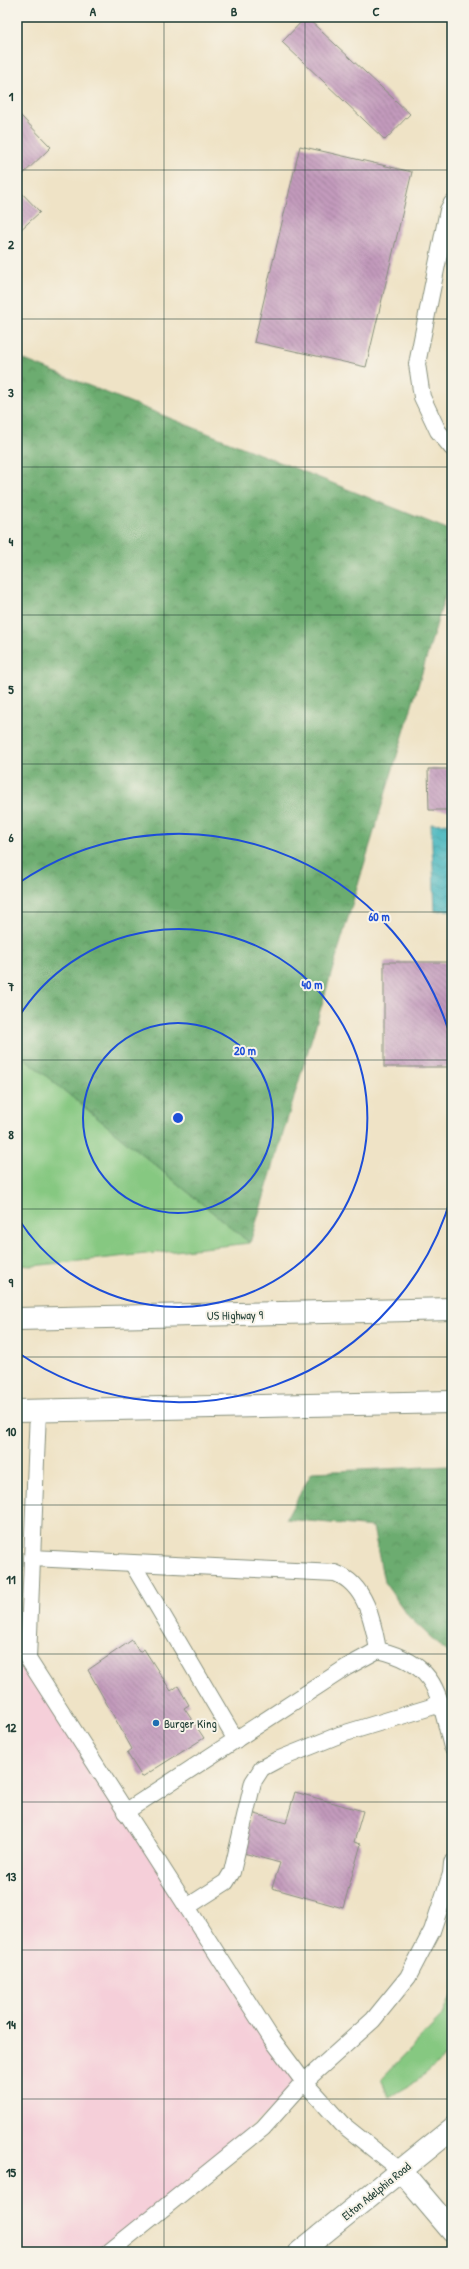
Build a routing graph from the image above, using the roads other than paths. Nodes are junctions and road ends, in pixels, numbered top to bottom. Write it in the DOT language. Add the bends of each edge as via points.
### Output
graph roads {
  1 [pos="452,203"];
  2 [pos="452,448"];
  3 [pos="452,1309"];
  4 [pos="17,1319"];
  5 [pos="452,1402"];
  6 [pos="28,1411"];
  7 [pos="32,1558"];
  8 [pos="132,1563"];
  9 [pos="378,1650"];
  10 [pos="22,1653"];
  11 [pos="441,1704"];
  12 [pos="236,1740"];
  13 [pos="452,1747"];
  14 [pos="125,1812"];
  15 [pos="452,1863"];
  16 [pos="187,1907"];
  17 [pos="304,2082"];
  18 [pos="452,2129"];
  19 [pos="402,2172"];
  20 [pos="452,2231"];
  21 [pos="109,2252"];
  22 [pos="300,2252"];
  1 -- 2 [label="lane" via="448,210 416,364 422,397 438,431"];
  3 -- 4 [label="main road, US Highway 9"];
  5 -- 6 [label="main road"];
  6 -- 7 [label="lane"];
  7 -- 8 [label="lane"];
  7 -- 10 [label="lane"];
  8 -- 9 [label="lane" via="335,1573 345,1576 355,1585 363,1599"];
  8 -- 12 [label="lane"];
  9 -- 11 [label="lane" via="404,1658 418,1666 432,1681"];
  9 -- 12 [label="lane" via="347,1667"];
  10 -- 14 [label="lane"];
  11 -- 13 [label="lane"];
  11 -- 16 [label="lane" via="339,1735 262,1768 254,1782 232,1872 226,1882"];
  12 -- 14 [label="lane"];
  14 -- 16 [label="lane"];
  15 -- 17 [label="lane" via="451,1874 432,1931 408,1977 373,2020"];
  16 -- 17 [label="lane" via="271,2038"];
  17 -- 19 [label="lane" via="342,2124"];
  17 -- 21 [label="lane" via="263,2128"];
  18 -- 19 [label="main road, Elton Adelphia Road"];
  19 -- 20 [label="main road"];
  19 -- 22 [label="main road, Elton Adelphia Road"];
}
